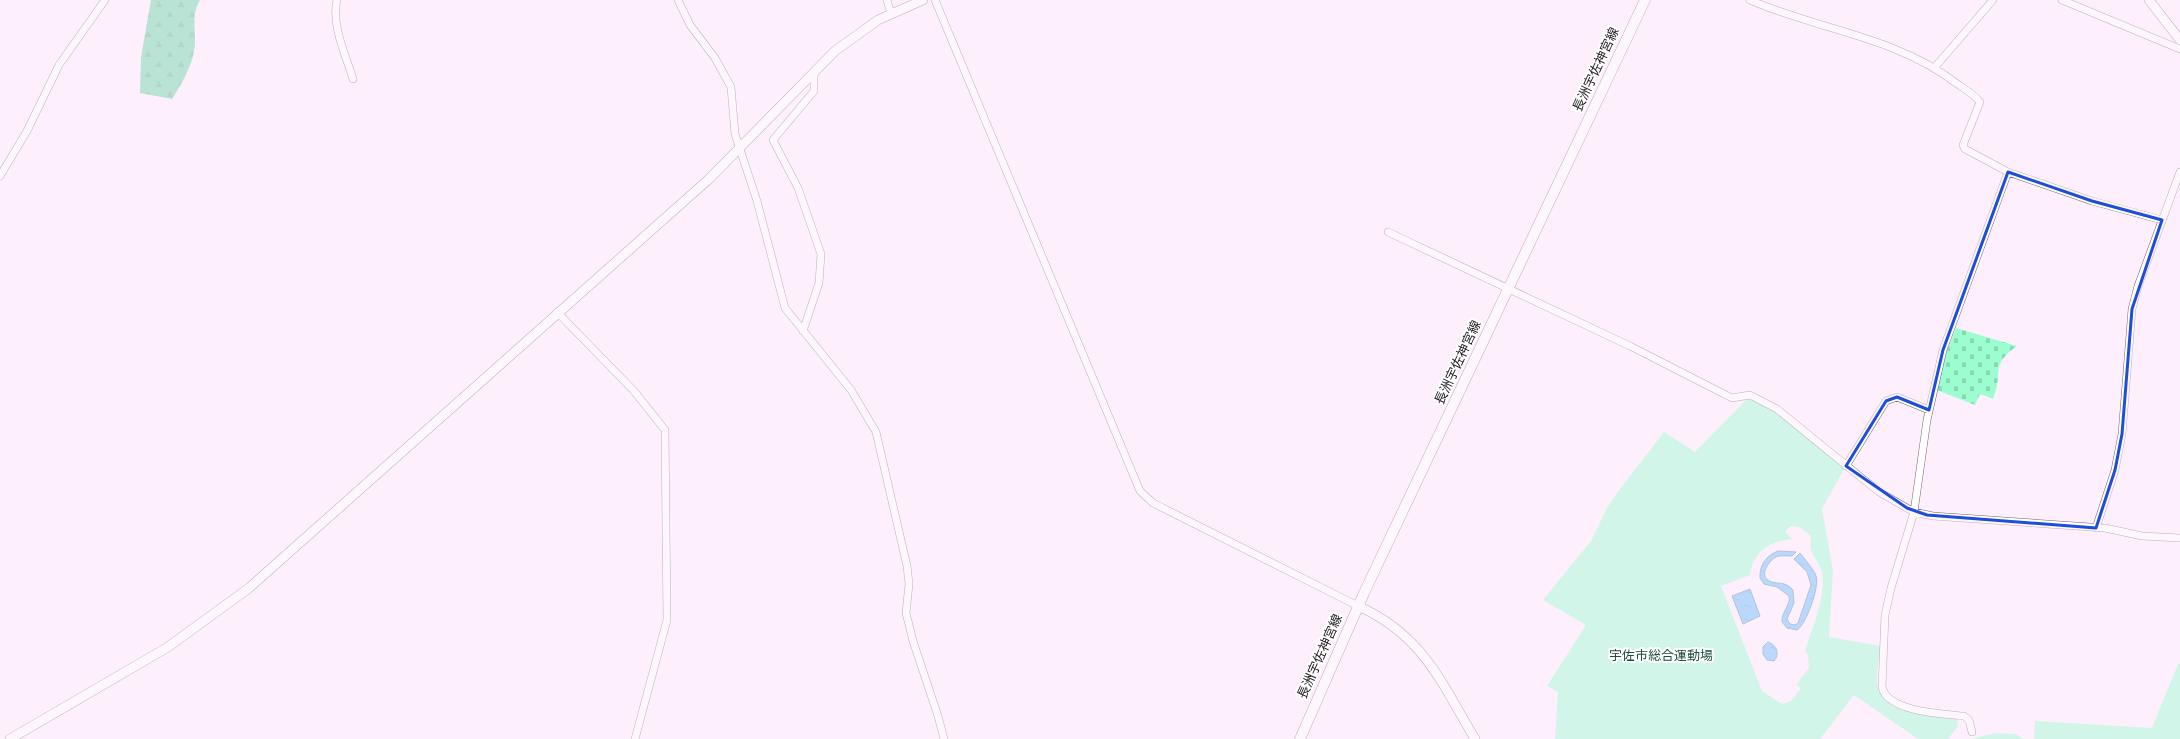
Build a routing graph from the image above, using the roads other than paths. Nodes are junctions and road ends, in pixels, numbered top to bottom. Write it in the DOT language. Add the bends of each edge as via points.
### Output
graph roads {
  1 [pos="105,0"];
  2 [pos="337,0"];
  3 [pos="678,0"];
  4 [pos="888,0"];
  5 [pos="923,0"];
  6 [pos="935,0"];
  7 [pos="1645,0"];
  8 [pos="1750,0"];
  9 [pos="1772,0"];
  10 [pos="1993,0"];
  11 [pos="2062,0"];
  12 [pos="2149,0"];
  13 [pos="1770,8"];
  14 [pos="892,14"];
  15 [pos="2180,40"];
  16 [pos="2180,49"];
  17 [pos="1935,67"];
  18 [pos="814,72"];
  19 [pos="353,79"];
  20 [pos="739,150"];
  21 [pos="2008,172"];
  22 [pos="2180,172"];
  23 [pos="0,176"];
  24 [pos="2162,220"];
  25 [pos="1388,232"];
  26 [pos="1508,289"];
  27 [pos="557,312"];
  28 [pos="803,331"];
  29 [pos="1929,410"];
  30 [pos="1846,466"];
  31 [pos="1914,512"];
  32 [pos="2096,528"];
  33 [pos="2180,538"];
  34 [pos="1358,606"];
  35 [pos="1972,732"];
  36 [pos="10,739"];
  37 [pos="635,739"];
  38 [pos="944,739"];
  39 [pos="1300,739"];
  40 [pos="1475,739"];
  1 -- 23 [label="street" via="59,64 27,131"];
  2 -- 19 [label="street" via="335,11 338,27"];
  3 -- 20 [label="street" via="690,25 727,77 733,98 735,134"];
  4 -- 14 [label="street"];
  5 -- 14 [label="street"];
  6 -- 34 [label="street" via="1140,491 1153,503"];
  7 -- 26 [label="main road, 長洲宇佐神宮線"];
  8 -- 13 [label="street"];
  9 -- 13 [label="street"];
  10 -- 17 [label="street"];
  11 -- 16 [label="street"];
  12 -- 15 [label="street"];
  13 -- 17 [label="street" via="1894,47"];
  14 -- 18 [label="street" via="849,40"];
  17 -- 21 [label="street" via="1980,102 1964,147"];
  18 -- 20 [label="street"];
  18 -- 28 [label="street" via="814,91 773,140 801,195 821,254 819,283"];
  20 -- 27 [label="street" via="674,211"];
  20 -- 28 [label="street" via="757,201 783,302 789,315"];
  21 -- 24 [label="street" via="2092,201"];
  21 -- 29 [label="street" via="1943,350"];
  22 -- 24 [label="street"];
  24 -- 32 [label="street" via="2132,309 2122,434 2115,470"];
  25 -- 26 [label="street"];
  26 -- 30 [label="street" via="1630,346 1732,398 1750,395 1777,409"];
  26 -- 34 [label="main road, 長洲宇佐神宮線"];
  27 -- 36 [label="street" via="273,569 224,609 168,647"];
  27 -- 37 [label="street" via="634,391 665,430 667,620"];
  28 -- 38 [label="street" via="851,390 876,432 907,566 908,620"];
  29 -- 30 [label="street" via="1897,397 1886,401"];
  29 -- 31 [label="street"];
  30 -- 31 [label="street" via="1879,492"];
  31 -- 32 [label="street" via="1934,516"];
  31 -- 35 [label="street" via="1885,615 1882,689 1887,697 1914,711 1967,717"];
  32 -- 33 [label="street" via="2142,536"];
  34 -- 39 [label="main road, 長洲宇佐神宮線"];
  34 -- 40 [label="street" via="1386,620 1416,646 1436,672"];
}
